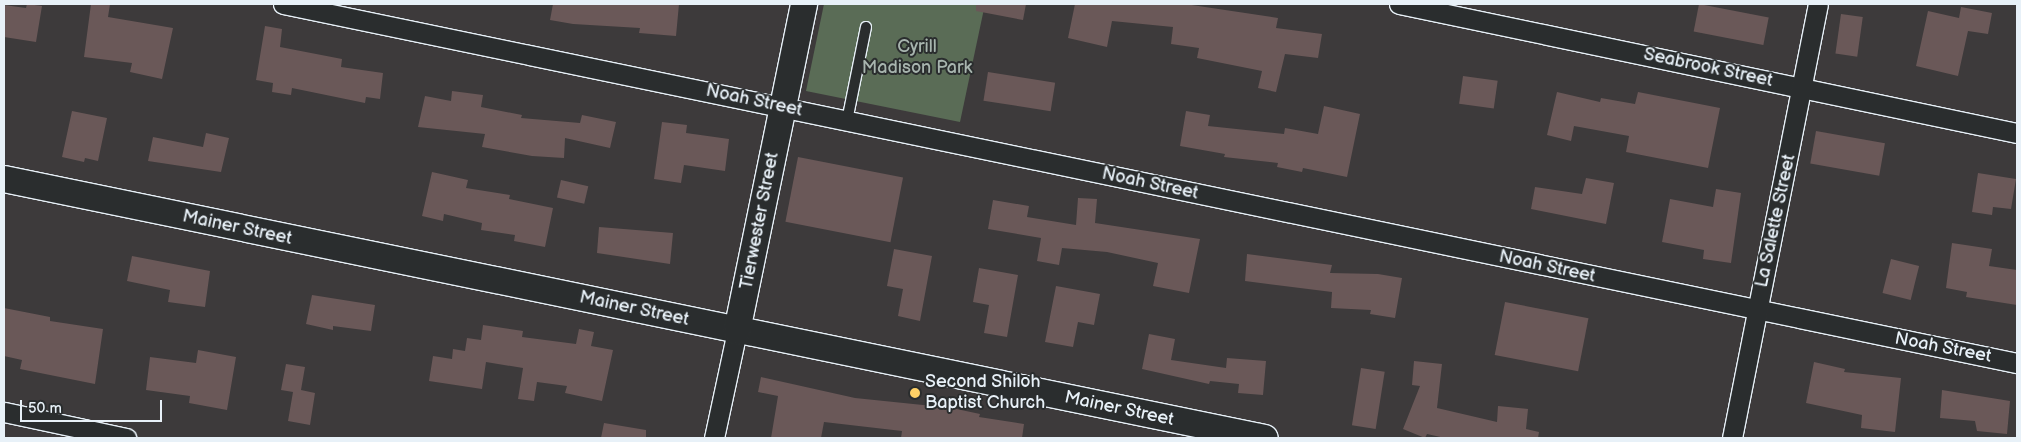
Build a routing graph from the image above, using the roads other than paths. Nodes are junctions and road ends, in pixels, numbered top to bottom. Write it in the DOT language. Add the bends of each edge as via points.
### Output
graph roads {
  1 [pos="283,4"];
  2 [pos="804,4"];
  3 [pos="1399,4"];
  4 [pos="1818,4"];
  5 [pos="866,27"];
  6 [pos="1804,87"];
  7 [pos="782,107"];
  8 [pos="848,121"];
  9 [pos="2017,133"];
  10 [pos="4,180"];
  11 [pos="1758,311"];
  12 [pos="737,331"];
  13 [pos="2017,363"];
  14 [pos="4,412"];
  15 [pos="126,438"];
  16 [pos="714,438"];
  17 [pos="1265,438"];
  18 [pos="1732,438"];
  1 -- 7 [label="street, Noah Street"];
  2 -- 7 [label="street, Tierwester Street"];
  3 -- 6 [label="street, Seabrook Street"];
  4 -- 6 [label="street, La Salette Street"];
  5 -- 8 [label="lane"];
  6 -- 9 [label="street, Seabrook Street"];
  6 -- 11 [label="street, La Salette Street"];
  7 -- 8 [label="street, Noah Street"];
  7 -- 12 [label="street, Tierwester Street"];
  8 -- 11 [label="street, Noah Street"];
  10 -- 12 [label="street, Mainer Street"];
  11 -- 13 [label="street, Noah Street"];
  11 -- 18 [label="street, La Salette Street"];
  12 -- 16 [label="street, Tierwester Street"];
  12 -- 17 [label="street, Mainer Street"];
  14 -- 15 [label="street"];
}
